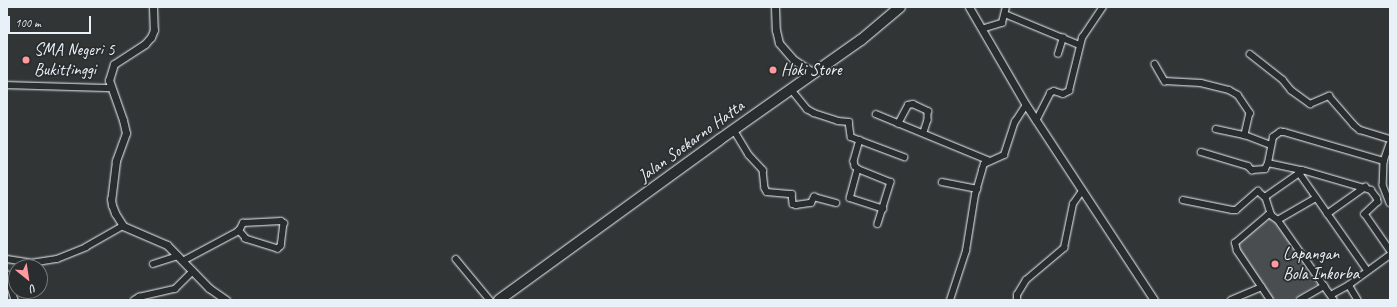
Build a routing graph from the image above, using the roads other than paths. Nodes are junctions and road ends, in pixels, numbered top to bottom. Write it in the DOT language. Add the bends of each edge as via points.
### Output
graph roads {
  1 [pos="153,7"];
  2 [pos="775,7"];
  3 [pos="900,7"];
  4 [pos="969,7"];
  5 [pos="1006,7"];
  6 [pos="1102,7"];
  7 [pos="1005,14"];
  8 [pos="982,29"];
  9 [pos="1064,38"];
  10 [pos="1080,45"];
  11 [pos="1058,54"];
  12 [pos="1250,54"];
  13 [pos="1155,64"];
  14 [pos="814,73"];
  15 [pos="7,85"];
  16 [pos="111,88"];
  17 [pos="791,89"];
  18 [pos="1026,105"];
  19 [pos="876,114"];
  20 [pos="1036,121"];
  21 [pos="898,124"];
  22 [pos="1216,129"];
  23 [pos="734,130"];
  24 [pos="924,132"];
  25 [pos="1244,135"];
  26 [pos="1390,139"];
  27 [pos="860,140"];
  28 [pos="1390,144"];
  29 [pos="1272,145"];
  30 [pos="1201,152"];
  31 [pos="904,157"];
  32 [pos="990,161"];
  33 [pos="1384,161"];
  34 [pos="1268,163"];
  35 [pos="858,169"];
  36 [pos="1301,172"];
  37 [pos="942,182"];
  38 [pos="1365,187"];
  39 [pos="977,189"];
  40 [pos="1082,191"];
  41 [pos="1265,197"];
  42 [pos="1316,198"];
  43 [pos="1183,200"];
  44 [pos="836,203"];
  45 [pos="1390,203"];
  46 [pos="883,209"];
  47 [pos="1271,214"];
  48 [pos="1327,214"];
  49 [pos="1278,220"];
  50 [pos="878,224"];
  51 [pos="123,226"];
  52 [pos="239,231"];
  53 [pos="1390,250"];
  54 [pos="1390,255"];
  55 [pos="7,258"];
  56 [pos="181,258"];
  57 [pos="456,259"];
  58 [pos="153,264"];
  59 [pos="193,271"];
  60 [pos="1368,271"];
  61 [pos="7,274"];
  62 [pos="1349,285"];
  63 [pos="1324,286"];
  64 [pos="1261,287"];
  65 [pos="1333,298"];
  66 [pos="15,300"];
  67 [pos="134,300"];
  68 [pos="226,300"];
  69 [pos="490,300"];
  70 [pos="499,300"];
  71 [pos="950,300"];
  72 [pos="1017,300"];
  73 [pos="1154,300"];
  74 [pos="1231,300"];
  75 [pos="1270,300"];
  76 [pos="1300,300"];
  77 [pos="1358,300"];
  1 -- 16 [label="street" via="151,37 145,44 114,64 109,80"];
  2 -- 14 [label="street" via="779,42 794,60"];
  3 -- 14 [label="highway, Jalan Soekarno Hatta" via="861,40"];
  4 -- 8 [label="street"];
  5 -- 7 [label="street"];
  6 -- 10 [label="street" via="1084,34"];
  7 -- 8 [label="street" via="1002,23"];
  7 -- 9 [label="street"];
  8 -- 18 [label="street"];
  9 -- 10 [label="street"];
  9 -- 11 [label="street"];
  10 -- 20 [label="street" via="1069,91 1063,94 1050,93"];
  12 -- 26 [label="street" via="1310,104 1330,96 1360,130"];
  13 -- 25 [label="street" via="1165,81 1201,83 1238,95 1250,113"];
  14 -- 17 [label="highway, Jalan Soekarno Hatta"];
  15 -- 16 [label="street"];
  16 -- 51 [label="street" via="126,128 116,161 111,199 115,213"];
  17 -- 23 [label="highway, Jalan Soekarno Hatta"];
  17 -- 27 [label="street" via="807,109 814,113 850,122 850,135"];
  18 -- 20 [label="street"];
  18 -- 32 [label="street" via="1015,122 1004,155"];
  19 -- 21 [label="street"];
  20 -- 40 [label="street"];
  21 -- 24 [label="street"];
  21 -- 24 [label="street" via="908,105 912,104 928,111 929,117"];
  22 -- 25 [label="street"];
  23 -- 44 [label="street" via="749,155 763,170 764,188 767,192 792,194 793,204 796,205 811,203 814,197"];
  23 -- 70 [label="highway, Jalan Soekarno Hatta"];
  24 -- 32 [label="street"];
  25 -- 29 [label="street"];
  27 -- 31 [label="street"];
  27 -- 35 [label="street" via="854,161"];
  28 -- 33 [label="street"];
  29 -- 33 [label="street" via="1273,137 1288,132"];
  29 -- 34 [label="street"];
  30 -- 34 [label="street" via="1248,166 1252,170 1265,169"];
  32 -- 39 [label="street" via="984,164"];
  33 -- 45 [label="street" via="1383,185"];
  34 -- 36 [label="street"];
  35 -- 46 [label="street" via="891,182"];
  35 -- 46 [label="street" via="850,198"];
  36 -- 38 [label="street"];
  36 -- 41 [label="street"];
  36 -- 42 [label="street"];
  37 -- 39 [label="street"];
  38 -- 48 [label="street"];
  38 -- 53 [label="street" via="1372,191 1378,200 1365,214"];
  39 -- 71 [label="street" via="967,245"];
  40 -- 72 [label="street" via="1073,204 1064,248 1026,280"];
  40 -- 73 [label="street"];
  41 -- 43 [label="street" via="1258,191 1236,210"];
  41 -- 47 [label="street"];
  42 -- 48 [label="street"];
  42 -- 49 [label="street"];
  46 -- 50 [label="street"];
  47 -- 49 [label="street"];
  47 -- 64 [label="street" via="1235,243 1237,251"];
  48 -- 60 [label="street"];
  49 -- 63 [label="street"];
  51 -- 55 [label="street" via="86,247 57,259 30,263"];
  51 -- 56 [label="street" via="167,245"];
  52 -- 52 [label="street" via="245,223 284,223 282,246 278,249 246,239"];
  52 -- 56 [label="street"];
  54 -- 60 [label="street"];
  56 -- 58 [label="street"];
  56 -- 59 [label="street"];
  57 -- 69 [label="street"];
  59 -- 67 [label="street" via="175,289"];
  59 -- 68 [label="street" via="208,288"];
  60 -- 62 [label="street"];
  61 -- 66 [label="street"];
  62 -- 65 [label="street"];
  62 -- 77 [label="street"];
  63 -- 65 [label="street"];
  63 -- 76 [label="street"];
  64 -- 74 [label="street"];
  64 -- 75 [label="street"];
}
